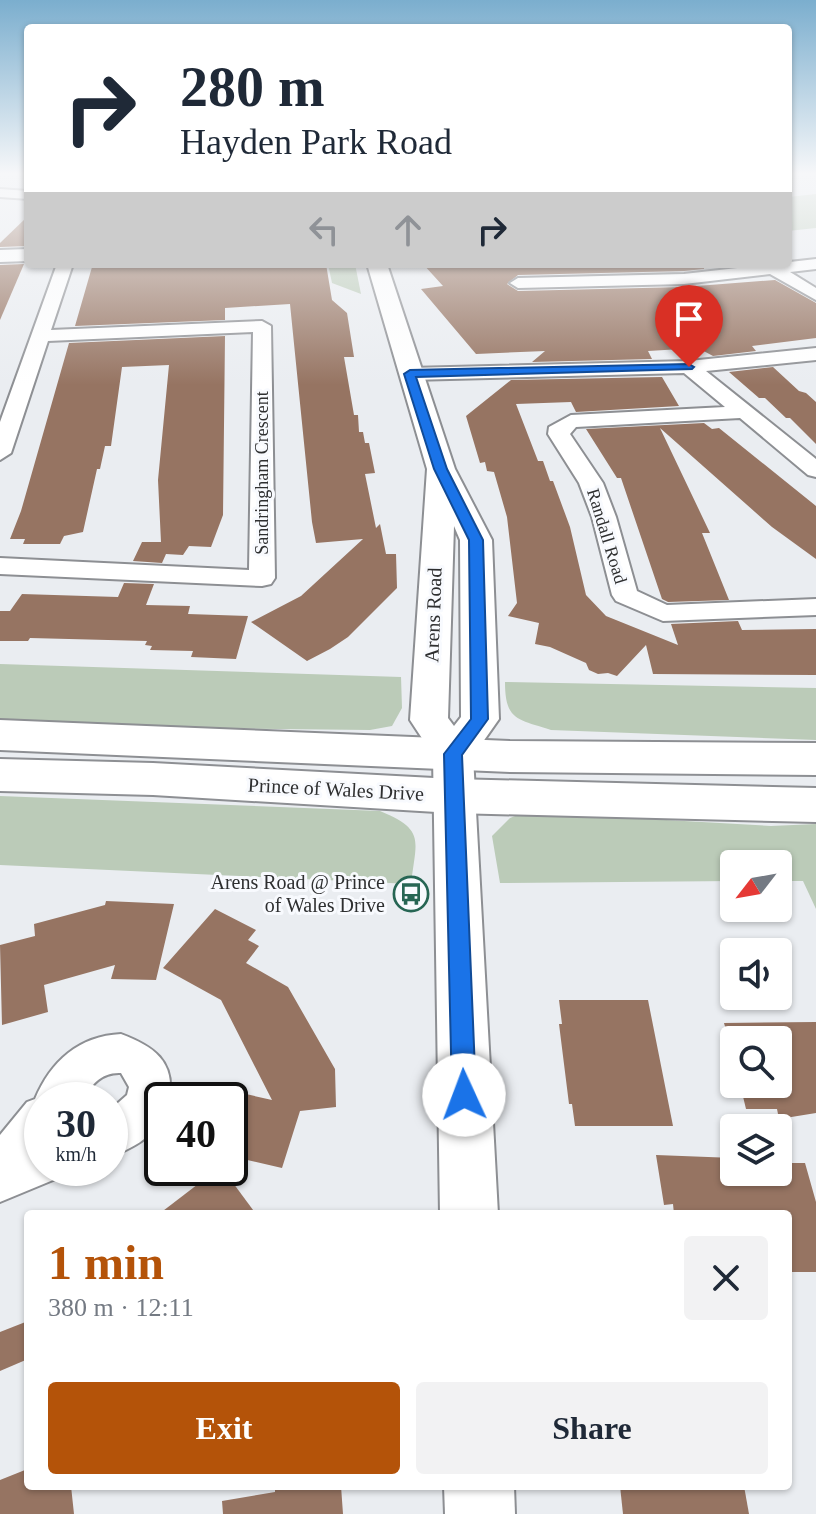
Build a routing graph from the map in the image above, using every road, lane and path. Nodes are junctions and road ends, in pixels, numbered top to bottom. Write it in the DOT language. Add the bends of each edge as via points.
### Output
graph roads {
  1 [pos="24,255"];
  2 [pos="0,256"];
  3 [pos="816,264"];
  4 [pos="792,266"];
  5 [pos="64,268"];
  6 [pos="378,268"];
  7 [pos="762,268"];
  8 [pos="771,268"];
  9 [pos="518,283"];
  10 [pos="816,295"];
  11 [pos="43,336"];
  12 [pos="816,354"];
  13 [pos="689,367"];
  14 [pos="410,374"];
  15 [pos="742,412"];
  16 [pos="0,453"];
  17 [pos="441,469"];
  18 [pos="816,470"];
  19 [pos="0,566"];
  20 [pos="816,607"];
  21 [pos="0,735"];
  22 [pos="816,759"];
  23 [pos="0,775"];
  24 [pos="453,775"];
  25 [pos="816,805"];
  26 [pos="70,1082"];
  27 [pos="128,1127"];
  28 [pos="24,1140"];
  29 [pos="24,1169"];
  30 [pos="0,1171"];
  31 [pos="0,1179"];
  32 [pos="469,1210"];
  33 [pos="479,1490"];
  34 [pos="480,1514"];
  1 -- 2 [label="street"];
  3 -- 4 [label="street"];
  5 -- 11 [label="street"];
  6 -- 14 [label="street, Arens Road"];
  7 -- 9 [label="street" via="684,279"];
  8 -- 10 [label="street"];
  11 -- 16 [label="street"];
  11 -- 19 [label="street, Sandringham Crescent" via="262,326 262,578"];
  12 -- 13 [label="street"];
  13 -- 14 [label="street"];
  13 -- 15 [label="street"];
  14 -- 17 [label="street, Arens Road"];
  15 -- 18 [label="street"];
  15 -- 20 [label="street, Randall Road" via="571,421 560,427 559,434 591,483 625,595 663,613"];
  17 -- 24 [label="street, Arens Road" via="429,720"];
  17 -- 24 [label="street, Arens Road" via="476,540 480,719"];
  21 -- 24 [label="main road, Prince of Wales Drive"];
  22 -- 24 [label="main road, Prince of Wales Drive" via="702,760"];
  23 -- 24 [label="main road, Prince of Wales Drive"];
  24 -- 25 [label="main road, Prince of Wales Drive"];
  24 -- 32 [label="street"];
  26 -- 27 [label="street" via="95,1058 123,1053 135,1058 151,1076 152,1089 148,1103"];
  28 -- 30 [label="street"];
  29 -- 31 [label="street"];
  33 -- 34 [label="street"];
}
